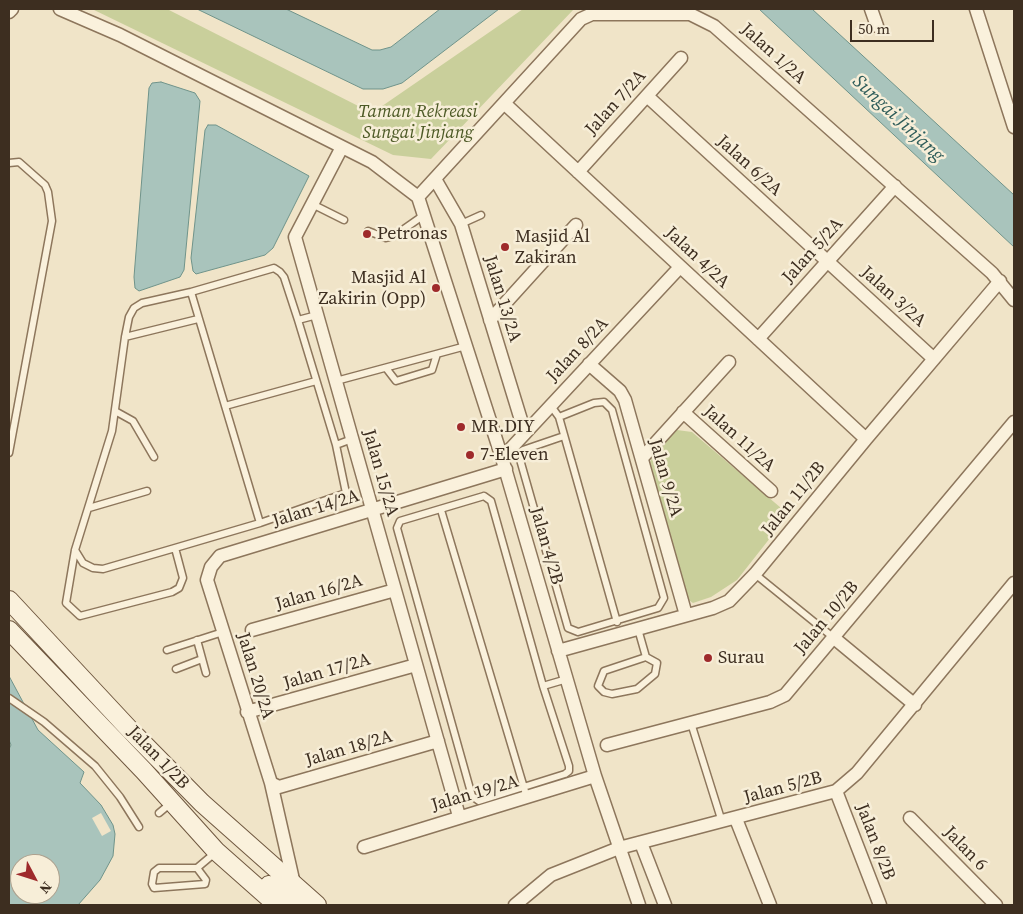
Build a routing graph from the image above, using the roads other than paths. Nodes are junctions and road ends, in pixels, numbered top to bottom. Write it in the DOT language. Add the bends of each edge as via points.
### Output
graph roads {
  1 [pos="12,9"];
  2 [pos="60,9"];
  3 [pos="872,9"];
  4 [pos="976,9"];
  5 [pos="654,11"];
  6 [pos="9,12"];
  7 [pos="877,26"];
  8 [pos="681,58"];
  9 [pos="647,96"];
  10 [pos="504,103"];
  11 [pos="1014,124"];
  12 [pos="342,147"];
  13 [pos="9,163"];
  14 [pos="578,172"];
  15 [pos="435,179"];
  16 [pos="895,186"];
  17 [pos="418,197"];
  18 [pos="312,204"];
  19 [pos="424,215"];
  20 [pos="481,215"];
  21 [pos="344,220"];
  22 [pos="461,224"];
  23 [pos="576,225"];
  24 [pos="368,231"];
  25 [pos="828,261"];
  26 [pos="680,266"];
  27 [pos="1000,281"];
  28 [pos="191,292"];
  29 [pos="1014,300"];
  30 [pos="317,315"];
  31 [pos="198,319"];
  32 [pos="298,320"];
  33 [pos="490,320"];
  34 [pos="125,337"];
  35 [pos="758,339"];
  36 [pos="466,346"];
  37 [pos="437,354"];
  38 [pos="934,359"];
  39 [pos="729,362"];
  40 [pos="589,364"];
  41 [pos="386,368"];
  42 [pos="316,381"];
  43 [pos="336,382"];
  44 [pos="225,406"];
  45 [pos="551,406"];
  46 [pos="115,411"];
  47 [pos="9,412"];
  48 [pos="17,412"];
  49 [pos="683,412"];
  50 [pos="559,417"];
  51 [pos="1014,422"];
  52 [pos="525,433"];
  53 [pos="564,436"];
  54 [pos="352,439"];
  55 [pos="866,439"];
  56 [pos="336,445"];
  57 [pos="9,454"];
  58 [pos="154,457"];
  59 [pos="642,458"];
  60 [pos="504,464"];
  61 [pos="147,491"];
  62 [pos="772,491"];
  63 [pos="89,508"];
  64 [pos="372,510"];
  65 [pos="441,510"];
  66 [pos="260,523"];
  67 [pos="176,548"];
  68 [pos="75,550"];
  69 [pos="755,574"];
  70 [pos="207,580"];
  71 [pos="1014,583"];
  72 [pos="395,590"];
  73 [pos="9,600"];
  74 [pos="686,615"];
  75 [pos="617,622"];
  76 [pos="638,629"];
  77 [pos="9,630"];
  78 [pos="252,630"];
  79 [pos="223,632"];
  80 [pos="834,638"];
  81 [pos="197,640"];
  82 [pos="167,650"];
  83 [pos="558,651"];
  84 [pos="646,657"];
  85 [pos="202,660"];
  86 [pos="416,665"];
  87 [pos="176,668"];
  88 [pos="206,673"];
  89 [pos="567,679"];
  90 [pos="543,686"];
  91 [pos="9,698"];
  92 [pos="915,705"];
  93 [pos="247,712"];
  94 [pos="691,723"];
  95 [pos="438,741"];
  96 [pos="607,745"];
  97 [pos="595,776"];
  98 [pos="271,783"];
  99 [pos="836,791"];
  100 [pos="525,792"];
  101 [pos="459,816"];
  102 [pos="910,818"];
  103 [pos="736,819"];
  104 [pos="722,822"];
  105 [pos="139,827"];
  106 [pos="641,843"];
  107 [pos="364,847"];
  108 [pos="620,848"];
  109 [pos="216,851"];
  110 [pos="197,868"];
  111 [pos="244,875"];
  112 [pos="294,885"];
  113 [pos="271,902"];
  114 [pos="294,905"];
  115 [pos="317,905"];
  116 [pos="514,905"];
  117 [pos="639,905"];
  118 [pos="665,905"];
  119 [pos="770,905"];
  120 [pos="880,905"];
  121 [pos="996,905"];
  1 -- 6 [label="street"];
  2 -- 12 [label="street" via="120,35"];
  3 -- 7 [label="street"];
  4 -- 11 [label="street"];
  5 -- 10 [label="street, Jalan 1/2A" via="592,14 581,19"];
  5 -- 16 [label="street, Jalan 1/2A" via="690,14 714,26"];
  8 -- 9 [label="street, Jalan 7/2A"];
  9 -- 14 [label="street, Jalan 7/2A"];
  9 -- 25 [label="street, Jalan 6/2A"];
  10 -- 14 [label="street, Jalan 4/2A"];
  10 -- 15 [label="street, Jalan 1/2A"];
  12 -- 17 [label="street" via="372,162"];
  12 -- 18 [label="street, Jalan 15/2A"];
  13 -- 48 [label="lane" via="19,162 45,185 52,221"];
  14 -- 26 [label="street, Jalan 4/2A"];
  15 -- 17 [label="street, Jalan 1/2A"];
  15 -- 22 [label="street, Jalan 13/2A"];
  16 -- 25 [label="street, Jalan 5/2A"];
  16 -- 27 [label="street, Jalan 1/2A"];
  17 -- 19 [label="street, Jalan 4/2B"];
  18 -- 21 [label="lane"];
  18 -- 30 [label="street, Jalan 15/2A" via="295,237"];
  19 -- 24 [label="lane" via="394,236 386,238"];
  19 -- 36 [label="street, Jalan 4/2B"];
  20 -- 22 [label="lane"];
  22 -- 33 [label="street, Jalan 13/2A"];
  23 -- 33 [label="street"];
  25 -- 35 [label="street, Jalan 5/2A"];
  25 -- 38 [label="street, Jalan 3/2A"];
  26 -- 35 [label="street, Jalan 4/2A"];
  26 -- 40 [label="street, Jalan 8/2A"];
  27 -- 29 [label="street, Jalan 1/2A"];
  27 -- 38 [label="street, Jalan 11/2B"];
  28 -- 31 [label="lane"];
  28 -- 32 [label="lane" via="274,268 284,277"];
  28 -- 34 [label="lane" via="142,303 134,308"];
  30 -- 32 [label="lane"];
  30 -- 43 [label="street, Jalan 15/2A"];
  31 -- 34 [label="lane"];
  31 -- 44 [label="lane"];
  32 -- 42 [label="lane"];
  33 -- 52 [label="street, Jalan 13/2A"];
  34 -- 46 [label="lane"];
  35 -- 55 [label="street, Jalan 4/2A"];
  36 -- 37 [label="lane"];
  36 -- 60 [label="street, Jalan 4/2B"];
  37 -- 41 [label="lane"];
  37 -- 41 [label="lane" via="432,370 396,381"];
  38 -- 55 [label="street, Jalan 11/2B"];
  39 -- 49 [label="street"];
  40 -- 45 [label="street, Jalan 8/2A"];
  40 -- 59 [label="street, Jalan 9/2A" via="620,392"];
  41 -- 43 [label="lane"];
  42 -- 44 [label="lane"];
  42 -- 56 [label="lane"];
  43 -- 54 [label="street, Jalan 15/2A"];
  44 -- 66 [label="lane"];
  45 -- 50 [label="lane"];
  45 -- 52 [label="street, Jalan 8/2A"];
  46 -- 58 [label="lane" via="134,421"];
  46 -- 63 [label="lane" via="110,440"];
  47 -- 48 [label="lane"];
  48 -- 57 [label="lane"];
  49 -- 59 [label="street"];
  49 -- 62 [label="street, Jalan 11/2A"];
  50 -- 53 [label="lane"];
  50 -- 75 [label="lane" via="594,403 604,402 612,410 664,598 658,608"];
  51 -- 80 [label="street, Jalan 10/2B"];
  52 -- 60 [label="street, Jalan 8/2A"];
  53 -- 75 [label="lane"];
  53 -- 75 [label="lane" via="523,450 520,456 564,615 568,628 578,632"];
  54 -- 56 [label="lane"];
  54 -- 64 [label="street, Jalan 15/2A"];
  55 -- 69 [label="street, Jalan 11/2B"];
  56 -- 66 [label="lane" via="346,493"];
  59 -- 74 [label="street, Jalan 9/2A"];
  60 -- 64 [label="street, Jalan 14/2A"];
  60 -- 83 [label="street, Jalan 4/2B"];
  61 -- 63 [label="lane"];
  63 -- 68 [label="lane"];
  64 -- 70 [label="street, Jalan 14/2A" via="220,556 211,567"];
  64 -- 72 [label="street, Jalan 15/2A"];
  65 -- 90 [label="lane" via="484,496 491,501"];
  65 -- 100 [label="lane"];
  65 -- 100 [label="lane" via="400,521 397,528 472,796 479,801"];
  66 -- 67 [label="lane"];
  67 -- 68 [label="lane" via="103,569 83,563"];
  67 -- 68 [label="lane" via="183,578 179,588 80,616 66,604"];
  69 -- 74 [label="street, Jalan 11/2B" via="729,601"];
  69 -- 80 [label="lane"];
  70 -- 79 [label="street, Jalan 20/2A"];
  71 -- 92 [label="street, Jalan 5/2B"];
  72 -- 78 [label="street, Jalan 16/2A"];
  72 -- 86 [label="street, Jalan 15/2A"];
  73 -- 112 [label="street, Jalan 1/2B" via="202,803"];
  74 -- 76 [label="street, Jalan 11/2B"];
  76 -- 83 [label="street, Jalan 11/2B"];
  76 -- 84 [label="lane"];
  77 -- 109 [label="street, Jalan 1/2B" via="165,808"];
  79 -- 81 [label="lane"];
  79 -- 93 [label="street, Jalan 20/2A"];
  80 -- 92 [label="street"];
  80 -- 94 [label="street, Jalan 10/2B" via="785,695"];
  81 -- 82 [label="lane"];
  81 -- 85 [label="lane"];
  83 -- 89 [label="street, Jalan 4/2B"];
  84 -- 84 [label="lane" via="657,663 655,674 636,689 612,694 598,686 604,671"];
  85 -- 87 [label="lane"];
  85 -- 88 [label="lane"];
  86 -- 93 [label="street, Jalan 17/2A"];
  86 -- 95 [label="street, Jalan 15/2A"];
  89 -- 90 [label="lane"];
  89 -- 97 [label="street, Jalan 4/2B"];
  90 -- 100 [label="lane" via="569,766 568,771"];
  91 -- 105 [label="lane" via="44,722 95,766"];
  92 -- 99 [label="street, Jalan 5/2B" via="857,773"];
  93 -- 98 [label="street, Jalan 20/2A"];
  94 -- 96 [label="street, Jalan 10/2B"];
  94 -- 104 [label="lane"];
  95 -- 98 [label="street, Jalan 18/2A" via="279,787"];
  95 -- 101 [label="street, Jalan 15/2A"];
  97 -- 100 [label="street, Jalan 19/2A"];
  97 -- 108 [label="street, Jalan 4/2B"];
  98 -- 112 [label="street, Jalan 20/2A"];
  99 -- 103 [label="street, Jalan 5/2B"];
  99 -- 120 [label="street, Jalan 8/2B"];
  100 -- 101 [label="street, Jalan 19/2A"];
  101 -- 107 [label="street, Jalan 19/2A"];
  102 -- 121 [label="street, Jalan 6"];
  103 -- 104 [label="street, Jalan 5/2B"];
  103 -- 119 [label="street"];
  104 -- 106 [label="street, Jalan 5/2B"];
  106 -- 108 [label="street, Jalan 5/2B"];
  106 -- 118 [label="street"];
  108 -- 116 [label="street, Jalan 5/2B" via="551,875"];
  108 -- 117 [label="street, Jalan 4/2B"];
  109 -- 110 [label="lane"];
  109 -- 111 [label="street, Jalan 1/2B"];
  110 -- 110 [label="lane" via="206,880 205,884 154,888 152,884 154,872 159,868"];
  111 -- 113 [label="street, Jalan 1/2B"];
  111 -- 114 [label="street" via="269,885"];
  112 -- 115 [label="street, Jalan 1/2B"];
}
